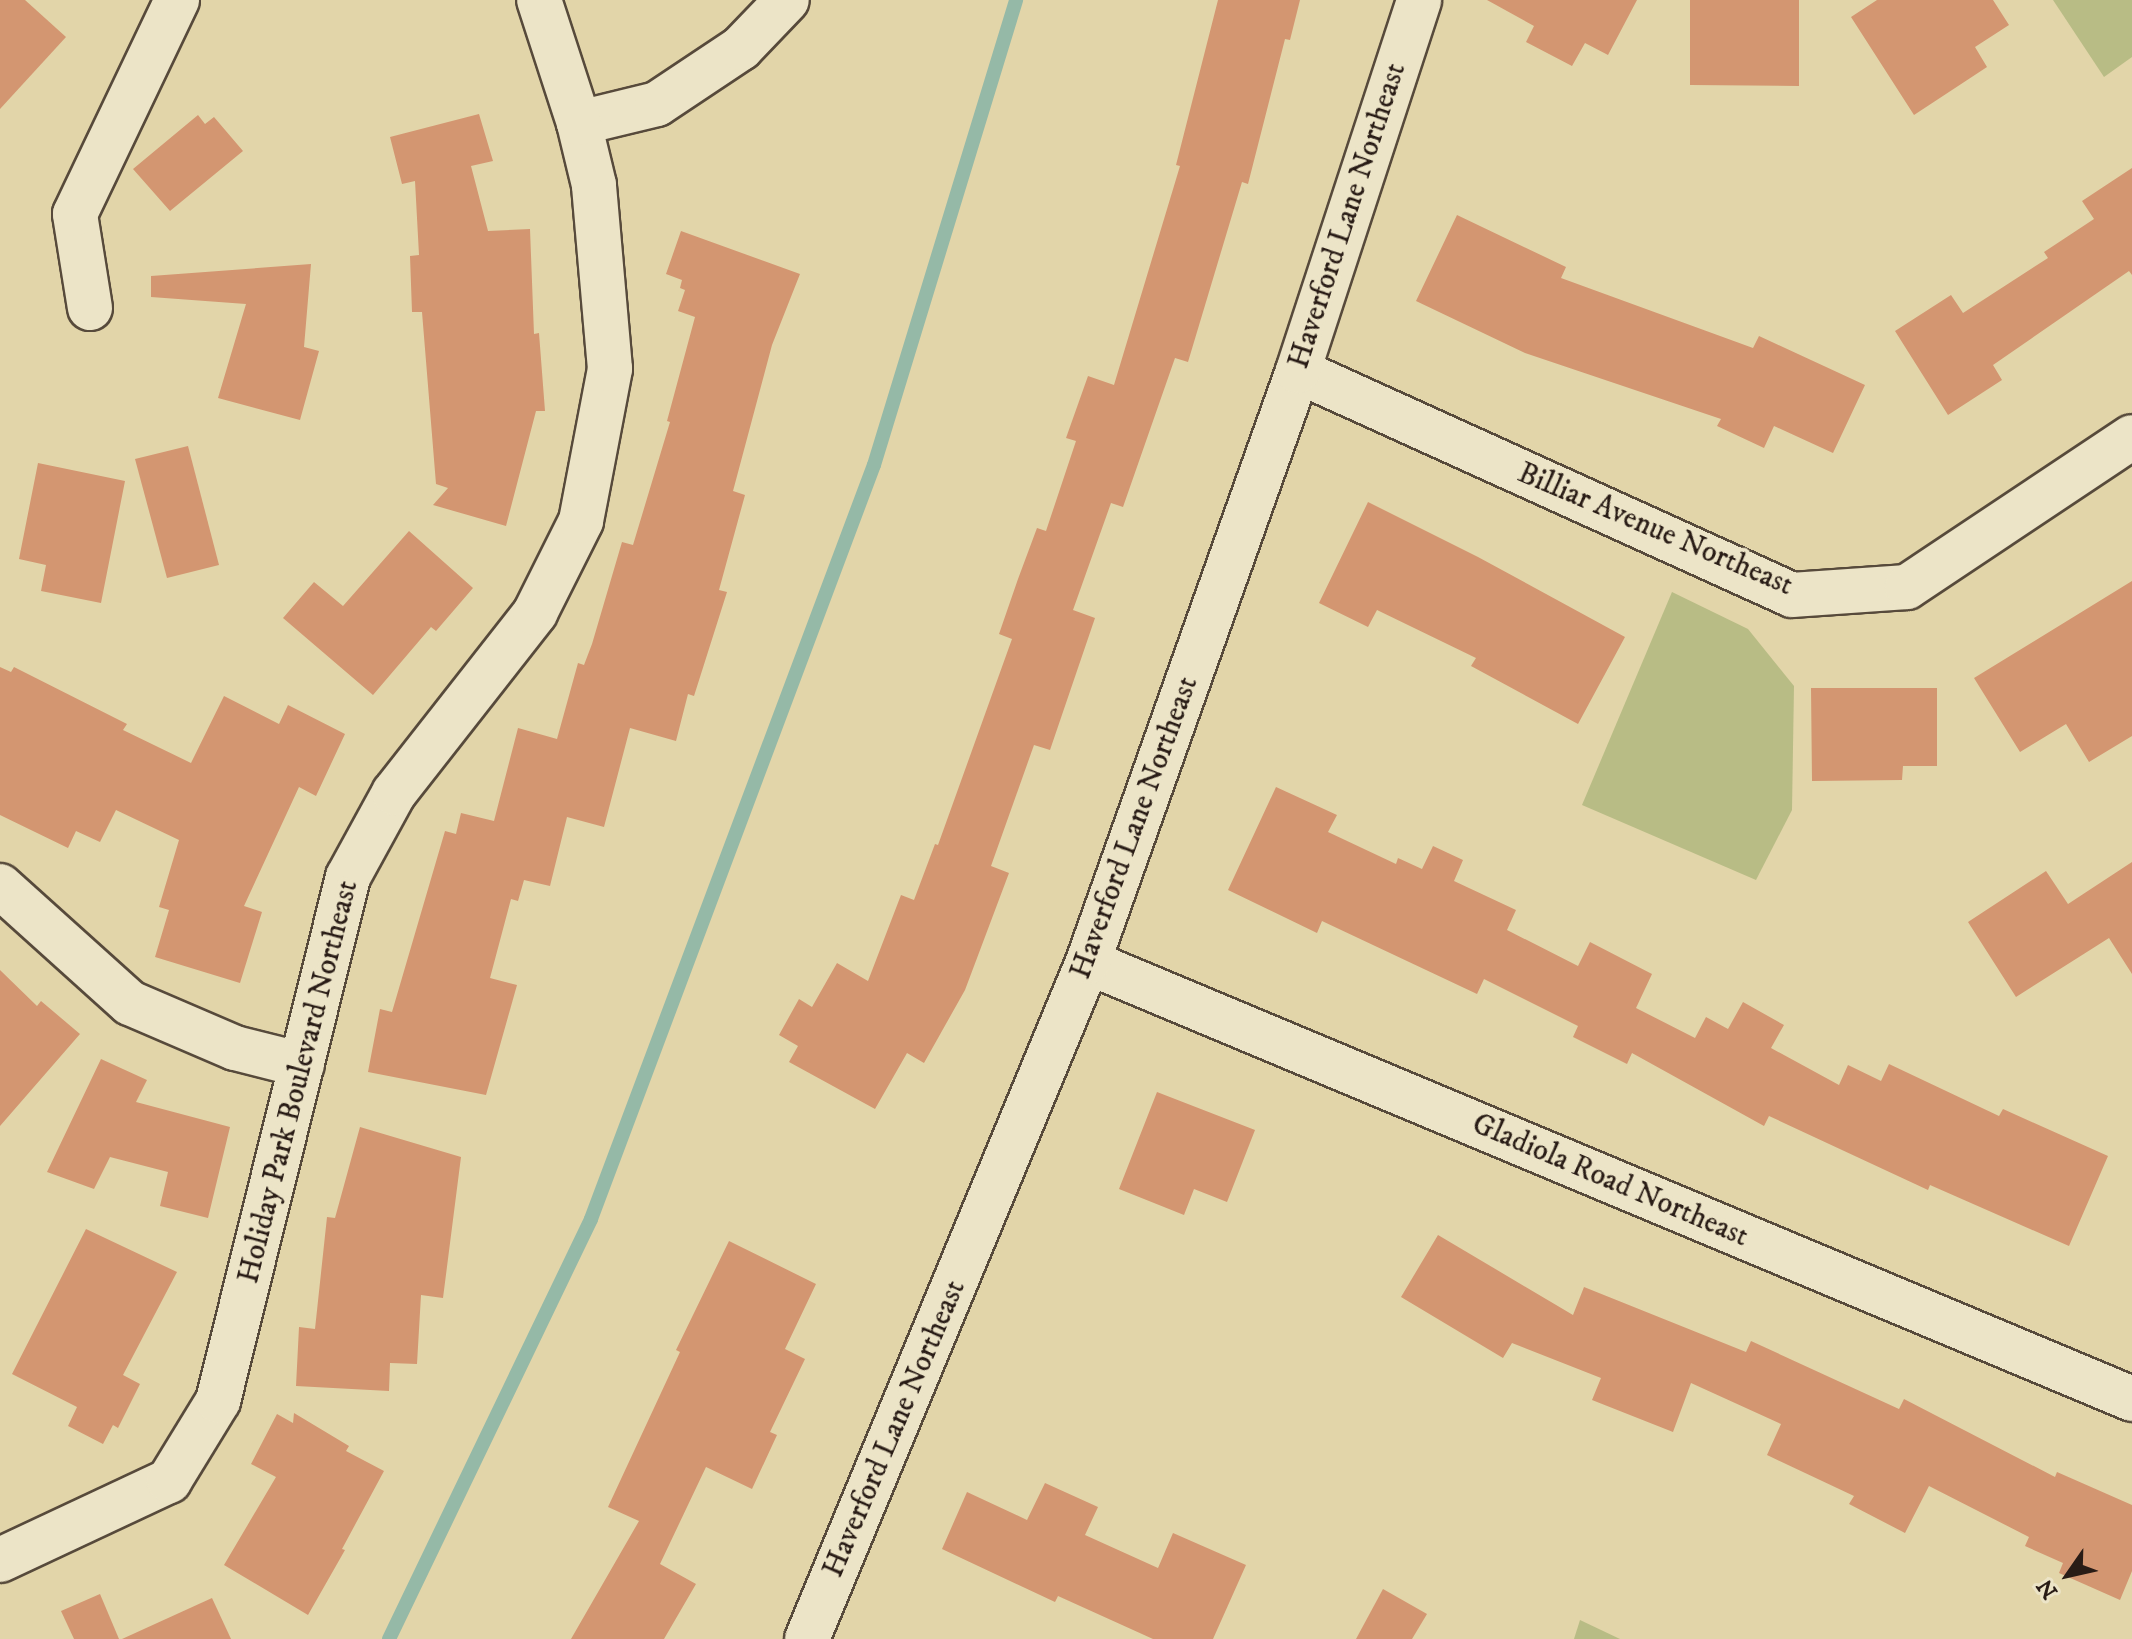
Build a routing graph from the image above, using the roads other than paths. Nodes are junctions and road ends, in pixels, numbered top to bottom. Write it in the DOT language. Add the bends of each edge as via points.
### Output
graph roads {
  1 [pos="177,0"];
  2 [pos="539,0"];
  3 [pos="787,0"];
  4 [pos="1419,0"];
  5 [pos="579,123"];
  6 [pos="90,308"];
  7 [pos="1298,371"];
  8 [pos="2132,437"];
  9 [pos="0,886"];
  10 [pos="1088,962"];
  11 [pos="302,1065"];
  12 [pos="2127,1387"];
  13 [pos="0,1560"];
  14 [pos="815,1637"];
  1 -- 6 [label="street" via="75,214"];
  2 -- 5 [label="street, Holiday Park Boulevard Northeast"];
  3 -- 5 [label="street" via="741,48 657,104"];
  4 -- 7 [label="street, Haverford Lane Northeast"];
  5 -- 11 [label="street, Holiday Park Boulevard Northeast" via="594,185 610,369 581,521 535,613 394,793 348,877"];
  7 -- 8 [label="street, Billiar Avenue Northeast" via="1792,595 1907,587"];
  7 -- 10 [label="street, Haverford Lane Northeast"];
  9 -- 11 [label="street" via="130,1003 235,1048"];
  10 -- 12 [label="street, Gladiola Road Northeast"];
  10 -- 14 [label="street, Haverford Lane Northeast"];
  11 -- 13 [label="street, Holiday Park Boulevard Northeast" via="218,1401 169,1481"];
}
